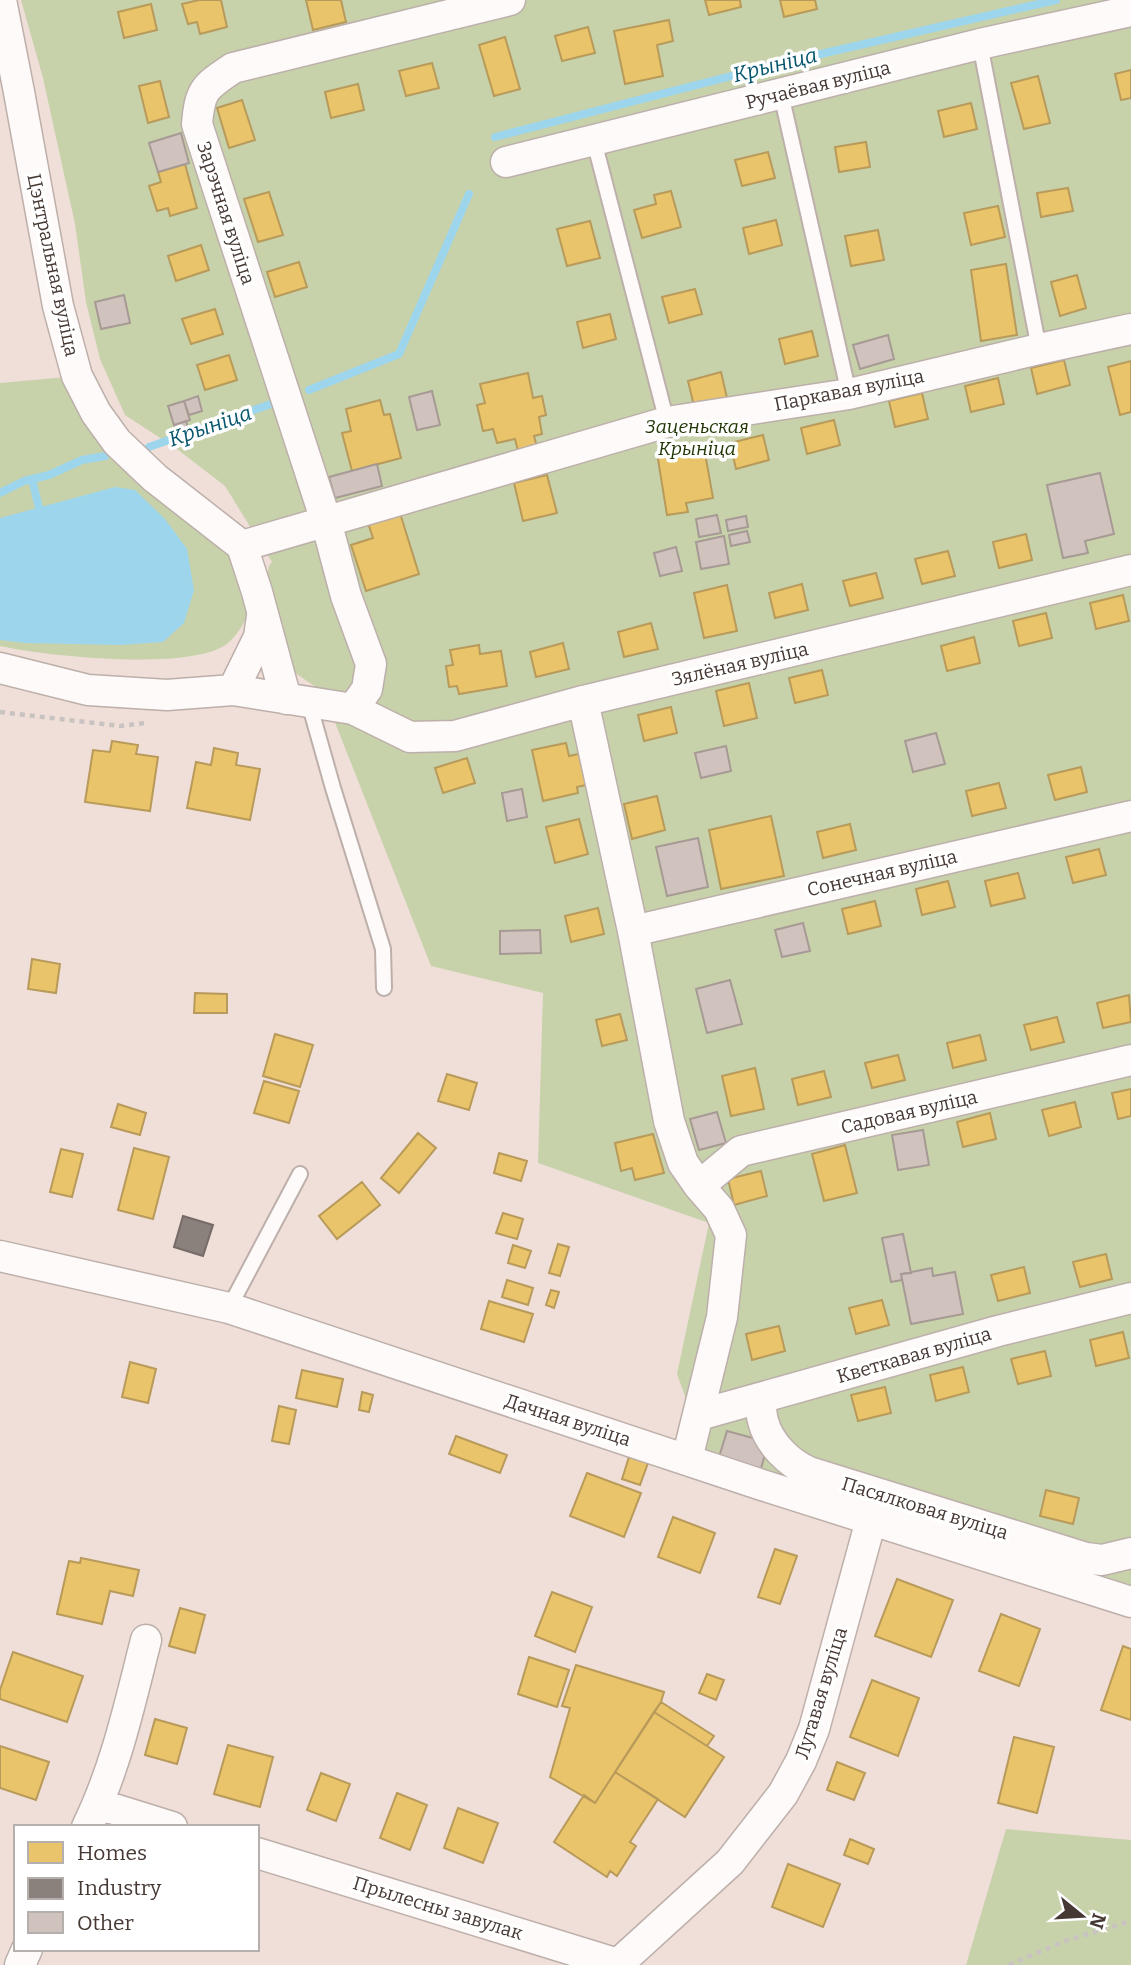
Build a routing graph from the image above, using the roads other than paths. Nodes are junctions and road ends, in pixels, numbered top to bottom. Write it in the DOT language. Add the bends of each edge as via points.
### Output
graph roads {
  1 [pos="1,0"];
  2 [pos="510,0"];
  3 [pos="1131,11"];
  4 [pos="981,44"];
  5 [pos="781,94"];
  6 [pos="594,141"];
  7 [pos="506,162"];
  8 [pos="1131,329"];
  9 [pos="1039,349"];
  10 [pos="849,394"];
  11 [pos="667,422"];
  12 [pos="326,521"];
  13 [pos="242,546"];
  14 [pos="1131,570"];
  15 [pos="262,616"];
  16 [pos="0,668"];
  17 [pos="233,690"];
  18 [pos="297,701"];
  19 [pos="583,701"];
  20 [pos="353,709"];
  21 [pos="1131,816"];
  22 [pos="633,931"];
  23 [pos="384,988"];
  24 [pos="1131,1060"];
  25 [pos="300,1174"];
  26 [pos="699,1186"];
  27 [pos="0,1256"];
  28 [pos="1131,1298"];
  29 [pos="229,1308"];
  30 [pos="760,1398"];
  31 [pos="699,1415"];
  32 [pos="687,1459"];
  33 [pos="871,1520"];
  34 [pos="1131,1553"];
  35 [pos="1131,1602"];
  36 [pos="145,1640"];
  37 [pos="92,1815"];
  38 [pos="159,1825"];
  39 [pos="259,1854"];
  40 [pos="618,1964"];
  1 -- 13 [label="street, Цэнтральная вуліца" via="58,306 77,376 117,442"];
  2 -- 12 [label="street, Зарэчная вуліца" via="233,68 206,86 199,102 197,124"];
  3 -- 4 [label="street, Ручаёвая вуліца"];
  4 -- 5 [label="street, Ручаёвая вуліца"];
  4 -- 9 [label="lane"];
  5 -- 6 [label="street, Ручаёвая вуліца"];
  5 -- 10 [label="lane"];
  6 -- 7 [label="street, Ручаёвая вуліца"];
  6 -- 11 [label="lane"];
  8 -- 9 [label="street, Паркавая вуліца"];
  9 -- 10 [label="street, Паркавая вуліца"];
  10 -- 11 [label="street, Паркавая вуліца"];
  11 -- 12 [label="street, Паркавая вуліца"];
  12 -- 13 [label="street"];
  12 -- 20 [label="street" via="371,664 367,688"];
  13 -- 15 [label="street"];
  14 -- 19 [label="street, Зялёная вуліца"];
  15 -- 17 [label="street" via="259,637"];
  15 -- 18 [label="street"];
  16 -- 17 [label="street, Зялёная вуліца" via="88,690 167,695"];
  17 -- 18 [label="street, Зялёная вуліца"];
  18 -- 20 [label="street, Зялёная вуліца"];
  18 -- 23 [label="lane" via="333,788 383,949"];
  19 -- 20 [label="street, Зялёная вуліца" via="455,736 410,737"];
  19 -- 22 [label="street"];
  21 -- 22 [label="street, Сонечная вуліца"];
  22 -- 26 [label="street" via="669,1121 683,1163"];
  24 -- 26 [label="street, Садовая вуліца" via="741,1152"];
  25 -- 29 [label="lane"];
  26 -- 31 [label="street" via="719,1209 731,1235 722,1317"];
  27 -- 29 [label="street, Дачная вуліца"];
  28 -- 30 [label="street, Кветкавая вуліца"];
  29 -- 32 [label="street, Дачная вуліца"];
  30 -- 31 [label="street, Кветкавая вуліца"];
  30 -- 34 [label="street, Пасялковая вуліца" via="763,1423 778,1449 809,1472 1086,1558 1102,1560"];
  31 -- 32 [label="street"];
  32 -- 33 [label="street, Дачная вуліца"];
  33 -- 35 [label="street, Дачная вуліца"];
  33 -- 40 [label="street, Лугавая вуліца" via="802,1761 783,1794 730,1862"];
  36 -- 37 [label="street" via="126,1721"];
  37 -- 38 [label="street"];
  39 -- 40 [label="street, Прылесны завулак"];
}
